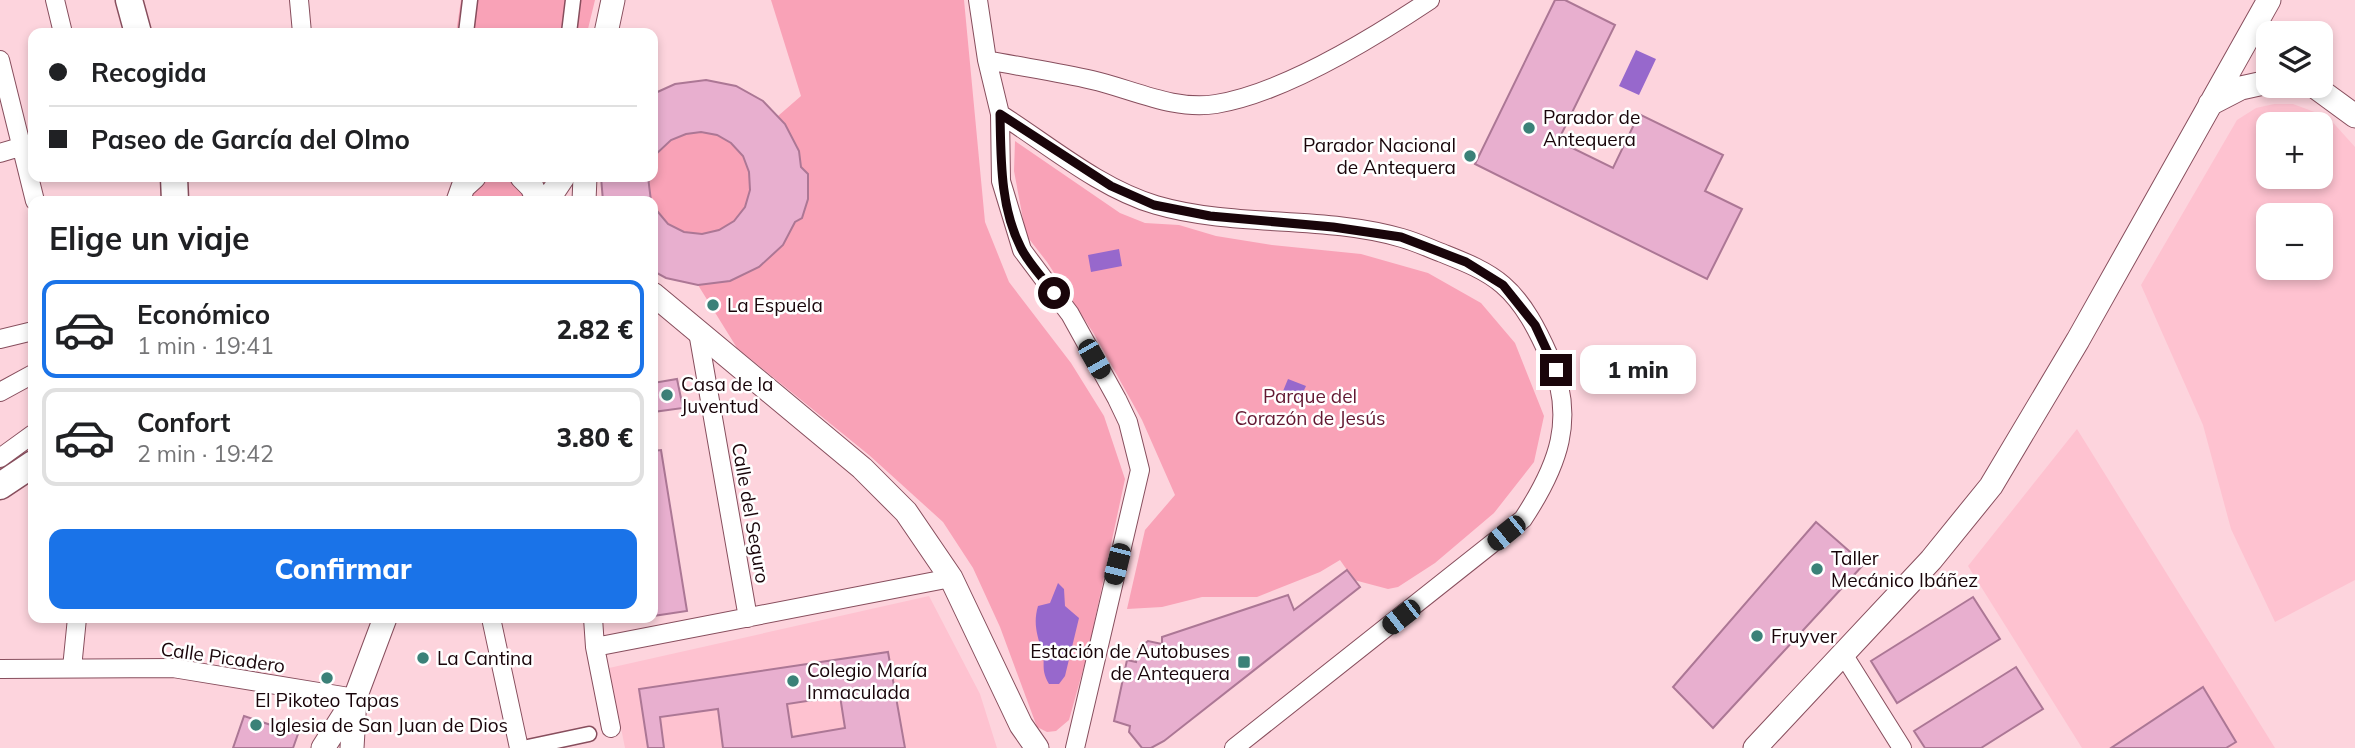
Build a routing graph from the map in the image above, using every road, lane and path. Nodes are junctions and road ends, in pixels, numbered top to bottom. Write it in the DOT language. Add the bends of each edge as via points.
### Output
graph roads {
  1 [pos="55,0"];
  2 [pos="128,0"];
  3 [pos="299,0"];
  4 [pos="470,0"];
  5 [pos="573,0"];
  6 [pos="613,0"];
  7 [pos="978,0"];
  8 [pos="1430,0"];
  9 [pos="2268,1"];
  10 [pos="2268,21"];
  11 [pos="62,28"];
  12 [pos="136,28"];
  13 [pos="302,28"];
  14 [pos="467,28"];
  15 [pos="570,28"];
  16 [pos="607,28"];
  17 [pos="2246,41"];
  18 [pos="0,60"];
  19 [pos="987,60"];
  20 [pos="2256,67"];
  21 [pos="2256,85"];
  22 [pos="2328,98"];
  23 [pos="2210,104"];
  24 [pos="1000,114"];
  25 [pos="2355,116"];
  26 [pos="27,144"];
  27 [pos="0,153"];
  28 [pos="658,299"];
  29 [pos="28,332"];
  30 [pos="698,332"];
  31 [pos="0,339"];
  32 [pos="28,377"];
  33 [pos="0,393"];
  34 [pos="28,438"];
  35 [pos="0,458"];
  36 [pos="28,467"];
  37 [pos="0,486"];
  38 [pos="951,578"];
  39 [pos="748,618"];
  40 [pos="76,623"];
  41 [pos="383,623"];
  42 [pos="492,623"];
  43 [pos="593,623"];
  44 [pos="595,647"];
  45 [pos="1843,654"];
  46 [pos="72,667"];
  47 [pos="0,669"];
  48 [pos="355,698"];
  49 [pos="611,728"];
  50 [pos="589,734"];
  51 [pos="1899,747"];
  52 [pos="323,748"];
  53 [pos="352,748"];
  54 [pos="521,748"];
  55 [pos="1037,748"];
  56 [pos="1075,748"];
  57 [pos="1234,748"];
  58 [pos="1755,748"];
  1 -- 11 [label="street"];
  2 -- 12 [label="main road"];
  3 -- 13 [label="street"];
  4 -- 14 [label="street"];
  5 -- 15 [label="street"];
  6 -- 16 [label="street"];
  7 -- 19 [label="street"];
  8 -- 19 [label="street" via="1370,40 1268,89 1215,104 1167,102 1093,80"];
  9 -- 10 [label="street"];
  9 -- 17 [label="street"];
  17 -- 20 [label="street"];
  17 -- 23 [label="street"];
  18 -- 26 [label="street"];
  19 -- 24 [label="street"];
  21 -- 23 [label="street" via="2230,92"];
  22 -- 25 [label="street"];
  23 -- 45 [label="street" via="2003,468 1931,560"];
  24 -- 56 [label="street" via="1001,181 1022,250 1070,314 1117,399 1140,470"];
  24 -- 57 [label="street" via="1111,186 1154,205 1210,216 1401,237 1466,262 1503,285 1535,325 1556,370 1561,446 1547,482 1523,519"];
  26 -- 27 [label="street"];
  28 -- 30 [label="street"];
  29 -- 31 [label="street"];
  30 -- 38 [label="street" via="862,468 906,512"];
  30 -- 39 [label="street, Calle del Seguro"];
  32 -- 33 [label="street"];
  34 -- 35 [label="street"];
  36 -- 37 [label="main road"];
  38 -- 39 [label="street"];
  38 -- 55 [label="street" via="1021,725"];
  39 -- 44 [label="street"];
  40 -- 46 [label="street"];
  41 -- 48 [label="street"];
  42 -- 54 [label="street"];
  43 -- 44 [label="street"];
  44 -- 49 [label="street"];
  45 -- 51 [label="street"];
  45 -- 58 [label="street"];
  46 -- 47 [label="street, Calle Picadero"];
  46 -- 48 [label="street, Calle Picadero" via="173,668"];
  48 -- 52 [label="street"];
  48 -- 53 [label="street"];
  50 -- 54 [label="street"];
}
